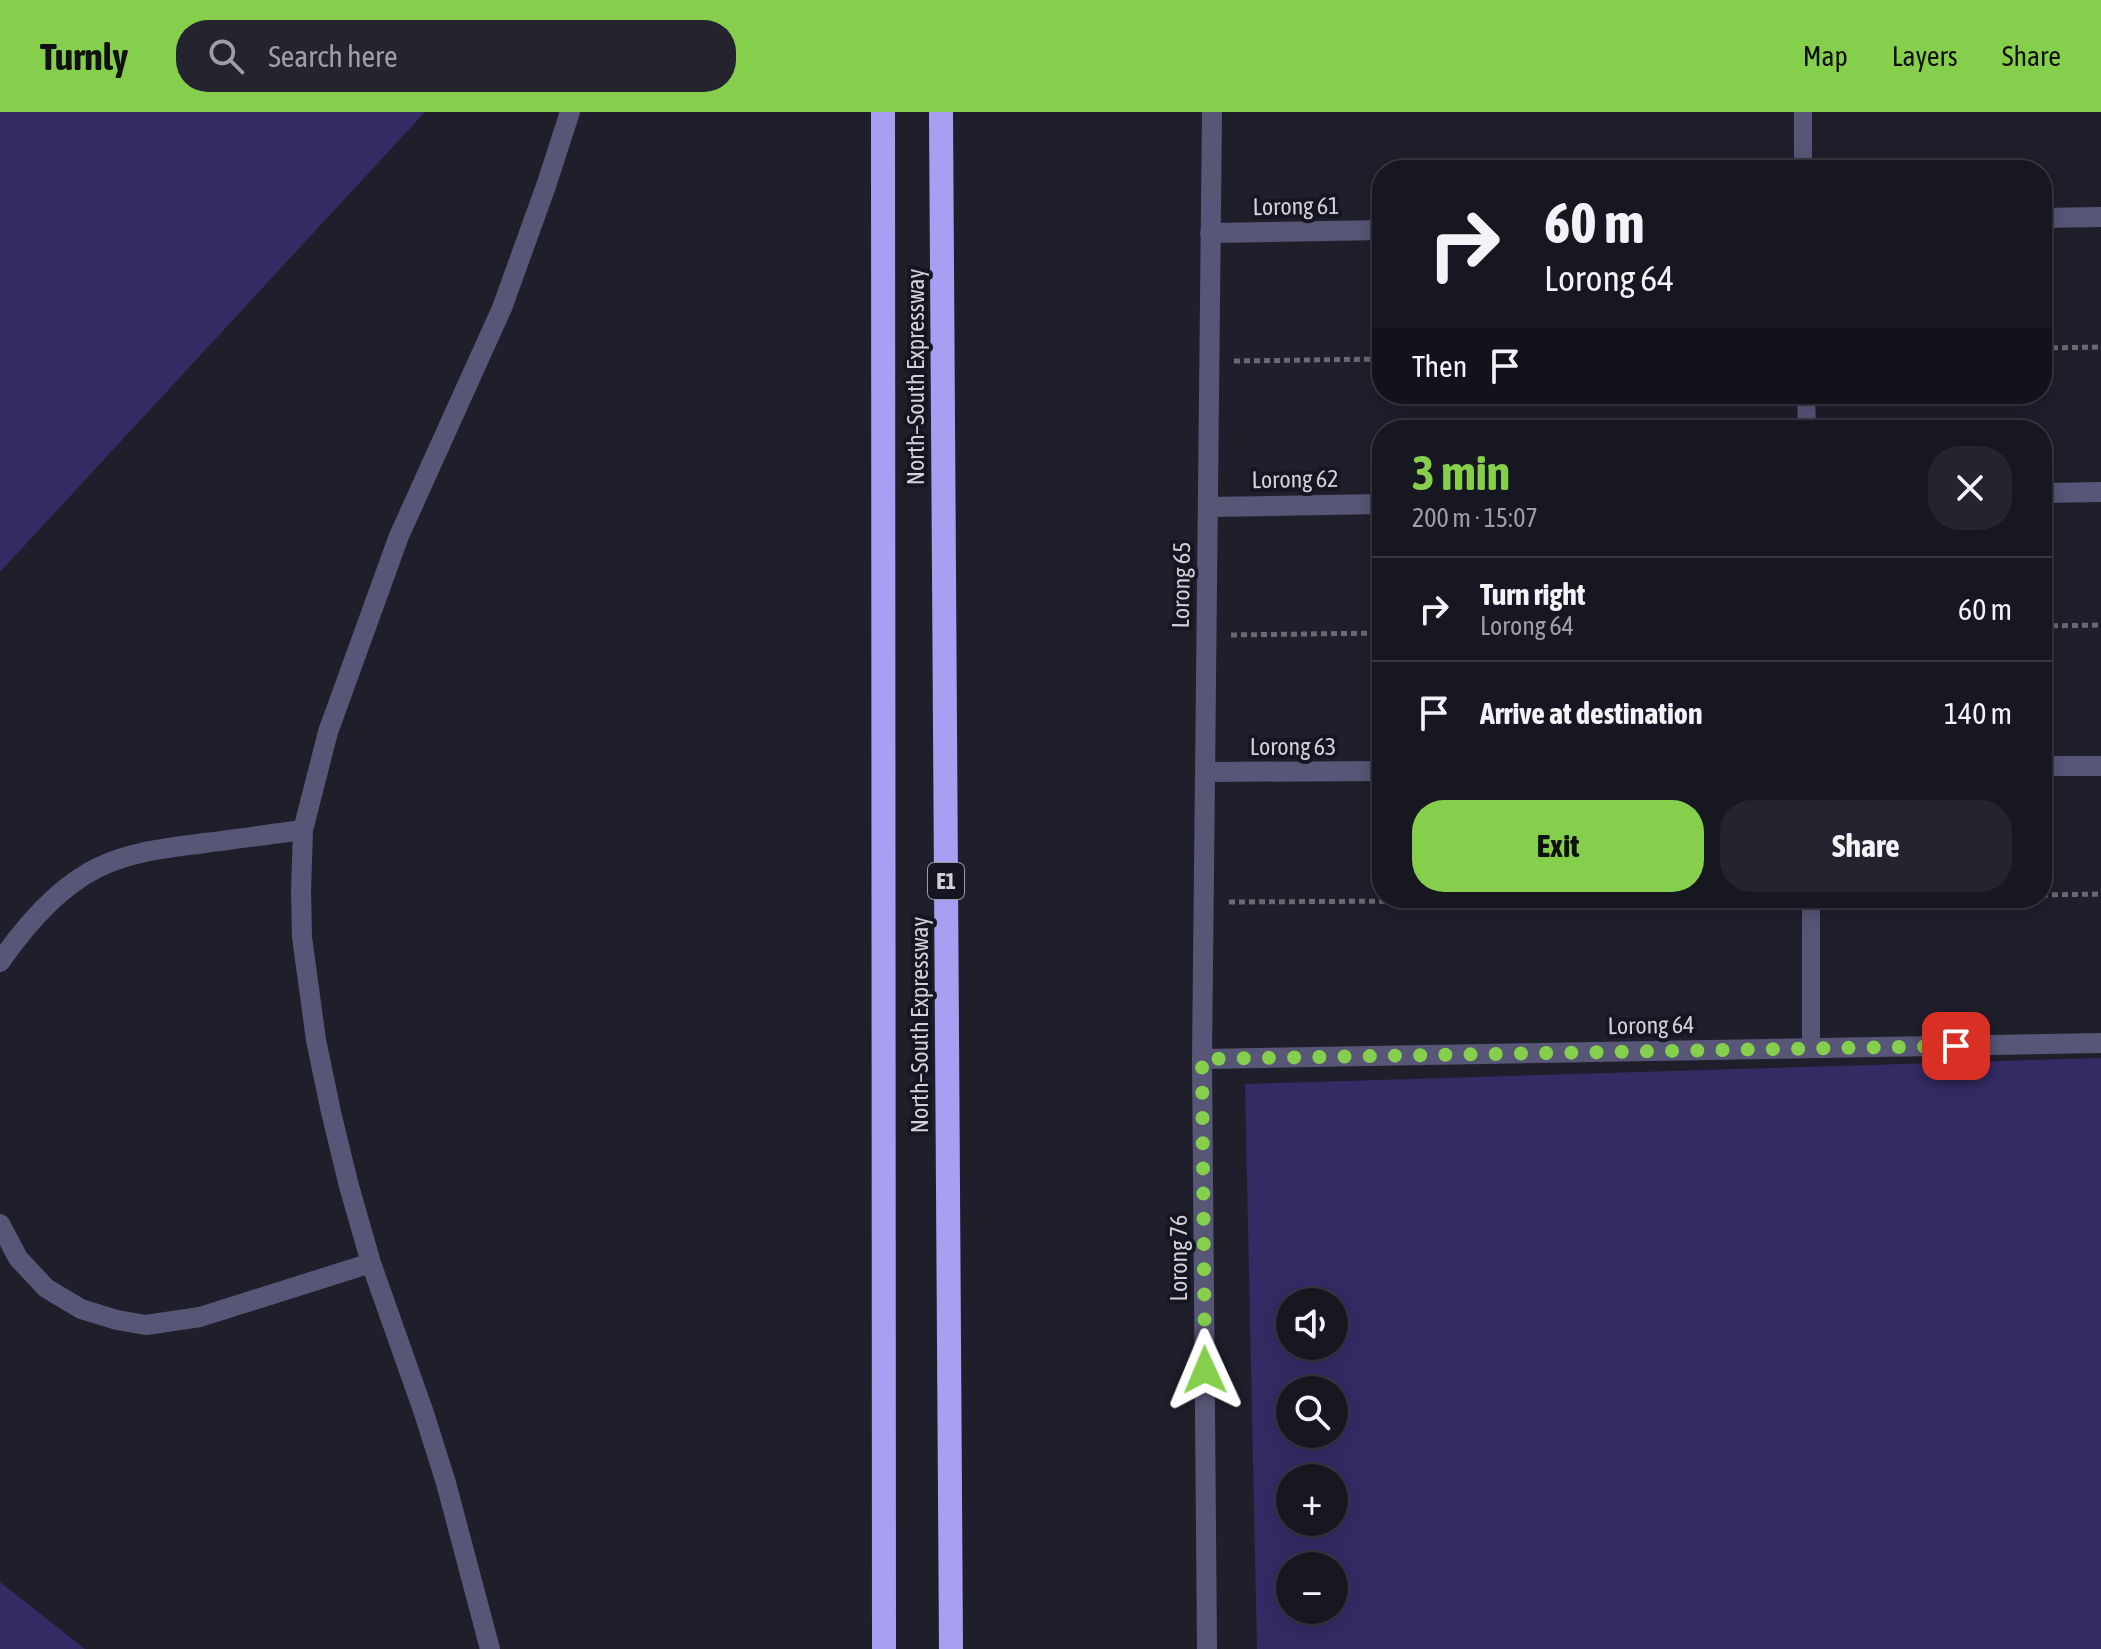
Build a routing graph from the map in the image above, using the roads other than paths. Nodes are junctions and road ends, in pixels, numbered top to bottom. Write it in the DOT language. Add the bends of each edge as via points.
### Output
graph roads {
  1 [pos="570,112"];
  2 [pos="883,112"];
  3 [pos="941,112"];
  4 [pos="1212,112"];
  5 [pos="1803,112"];
  6 [pos="1803,160"];
  7 [pos="2101,217"];
  8 [pos="2052,218"];
  9 [pos="1372,230"];
  10 [pos="1210,233"];
  11 [pos="2101,492"];
  12 [pos="2052,493"];
  13 [pos="1372,504"];
  14 [pos="1208,507"];
  15 [pos="2052,766"];
  16 [pos="2101,766"];
  17 [pos="1372,771"];
  18 [pos="1205,772"];
  19 [pos="303,830"];
  20 [pos="1811,908"];
  21 [pos="0,962"];
  22 [pos="2101,1043"];
  23 [pos="1811,1048"];
  24 [pos="1202,1059"];
  25 [pos="0,1224"];
  26 [pos="371,1263"];
  27 [pos="490,1649"];
  28 [pos="884,1649"];
  29 [pos="951,1649"];
  30 [pos="1207,1649"];
  1 -- 19 [label="street" via="502,308 399,536 328,732"];
  2 -- 28 [label="highway, North–South Expressway"];
  3 -- 29 [label="highway, North–South Expressway / E1"];
  4 -- 10 [label="street, Lorong 65"];
  5 -- 6 [label="lane"];
  7 -- 8 [label="street"];
  9 -- 10 [label="street, Lorong 61"];
  10 -- 14 [label="street, Lorong 65"];
  11 -- 12 [label="street"];
  13 -- 14 [label="street, Lorong 62"];
  14 -- 18 [label="street, Lorong 65"];
  15 -- 16 [label="street"];
  17 -- 18 [label="street, Lorong 63"];
  18 -- 24 [label="street, Lorong 65"];
  19 -- 21 [label="street" via="144,851 96,869 35,918"];
  19 -- 26 [label="street" via="302,937 316,1040"];
  20 -- 23 [label="lane"];
  22 -- 23 [label="street, Lorong 64"];
  23 -- 24 [label="street, Lorong 64"];
  24 -- 30 [label="street, Lorong 76"];
  25 -- 26 [label="street" via="18,1258 46,1288 81,1309 146,1325 200,1317"];
  26 -- 27 [label="street" via="446,1483"];
}
